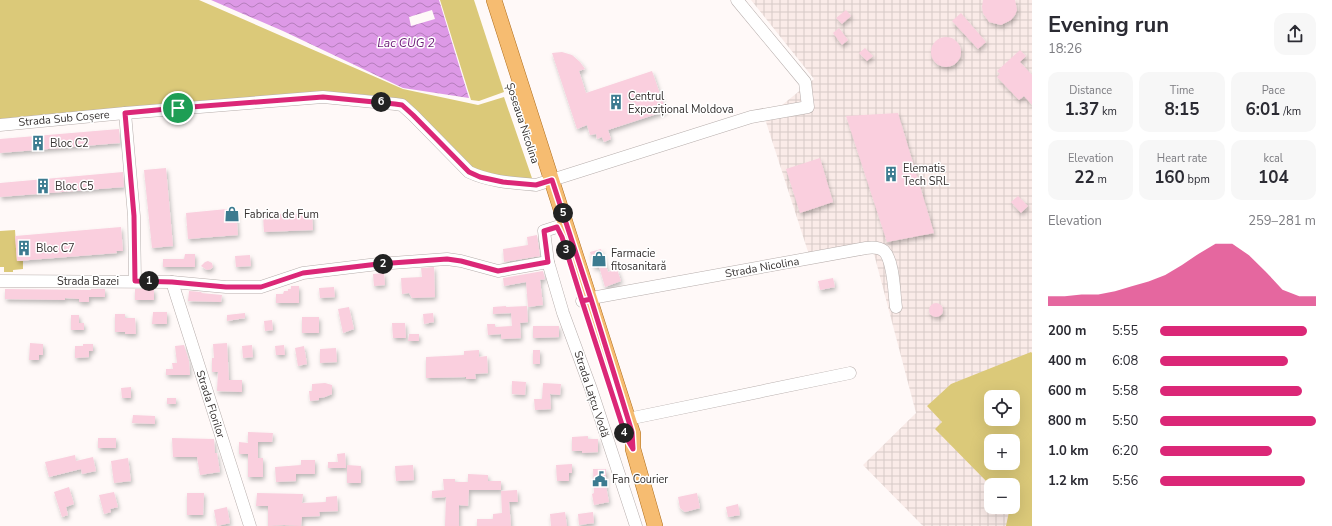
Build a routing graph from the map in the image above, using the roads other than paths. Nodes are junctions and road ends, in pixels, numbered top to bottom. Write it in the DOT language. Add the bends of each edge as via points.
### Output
graph roads {
  1 [pos="484,0"];
  2 [pos="494,0"];
  3 [pos="737,0"];
  4 [pos="125,113"];
  5 [pos="0,124"];
  6 [pos="547,182"];
  7 [pos="561,226"];
  8 [pos="548,262"];
  9 [pos="0,281"];
  10 [pos="135,281"];
  11 [pos="172,282"];
  12 [pos="586,300"];
  13 [pos="896,307"];
  14 [pos="850,373"];
  15 [pos="628,419"];
  16 [pos="633,449"];
  17 [pos="250,526"];
  18 [pos="636,526"];
  19 [pos="655,526"];
  1 -- 6 [label="main road, Șoseaua Nicolina"];
  2 -- 6 [label="main road, Șoseaua Nicolina"];
  3 -- 6 [label="street, Strada Sub Coșere" via="805,82 808,107 751,117"];
  4 -- 5 [label="street, Strada Sub Coșere"];
  4 -- 6 [label="street, Strada Sub Coșere" via="323,97 402,105 469,172 503,182 536,185"];
  4 -- 10 [label="street" via="134,216"];
  6 -- 7 [label="main road, Șoseaua Nicolina"];
  7 -- 8 [label="street" via="544,231"];
  7 -- 12 [label="main road, Șoseaua Nicolina"];
  8 -- 11 [label="street, Strada Bazei" via="498,271 447,259 378,264 303,273 261,287"];
  8 -- 18 [label="street, Strada Lațcu Vodă"];
  9 -- 10 [label="street, Strada Bazei"];
  10 -- 11 [label="street, Strada Bazei"];
  11 -- 17 [label="street, Strada Florilor"];
  12 -- 13 [label="street, Strada Nicolina" via="876,247 884,252 890,262"];
  12 -- 15 [label="main road, Șoseaua Nicolina"];
  12 -- 16 [label="main road, Șoseaua Nicolina" via="626,437"];
  14 -- 15 [label="street"];
  15 -- 16 [label="main road, Șoseaua Nicolina" via="633,434"];
  16 -- 19 [label="main road, Șoseaua Nicolina"];
}
